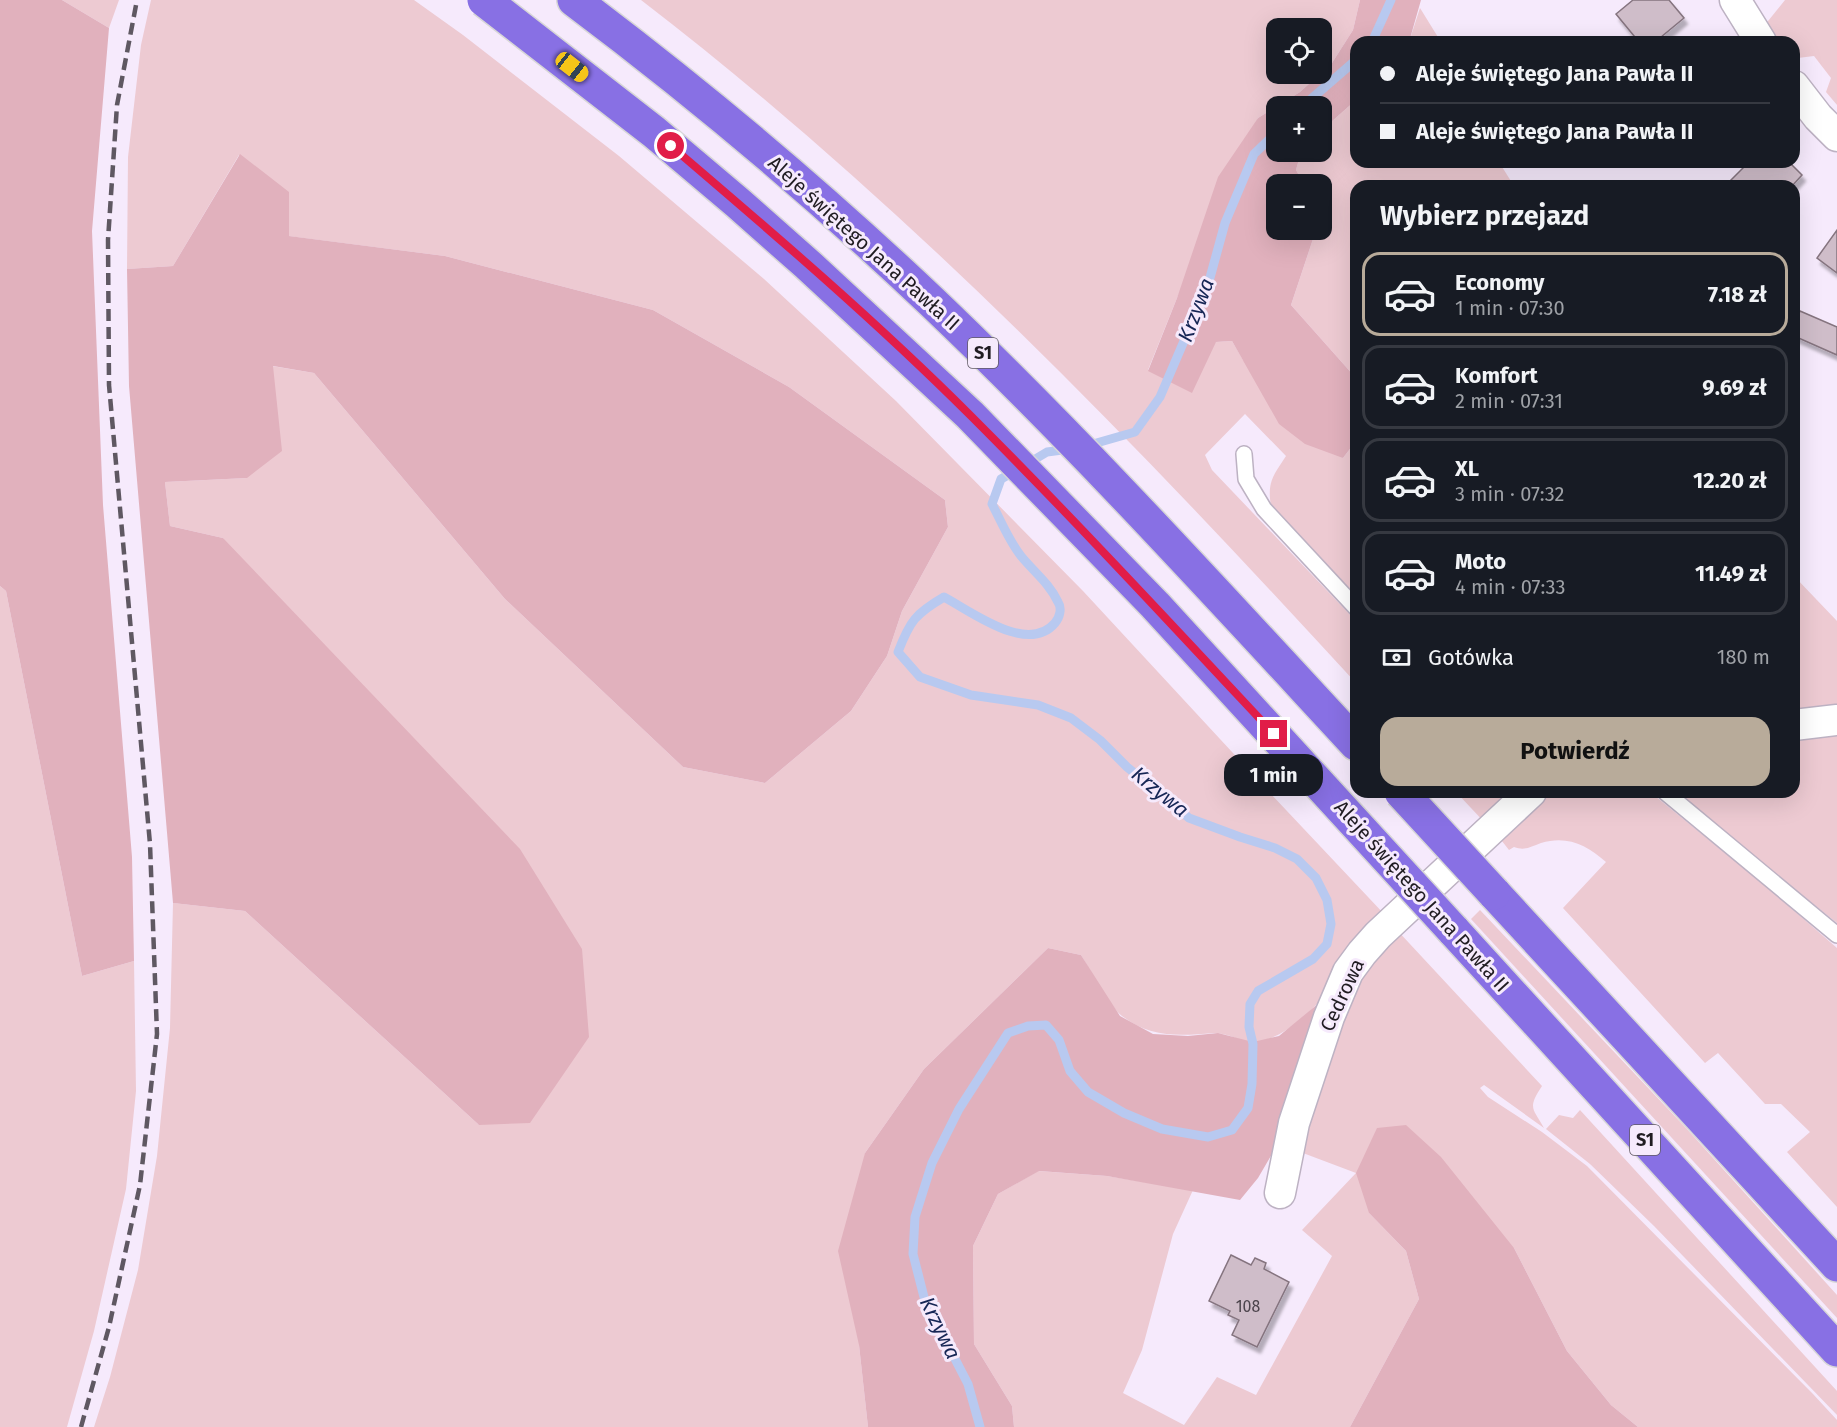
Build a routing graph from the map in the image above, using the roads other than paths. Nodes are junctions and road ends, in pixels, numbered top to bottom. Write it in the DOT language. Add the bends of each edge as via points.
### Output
graph roads {
  1 [pos="484,0"];
  2 [pos="574,0"];
  3 [pos="1735,0"];
  4 [pos="1757,36"];
  5 [pos="1800,94"];
  6 [pos="1837,136"];
  7 [pos="1244,454"];
  8 [pos="1350,602"];
  9 [pos="1837,720"];
  10 [pos="1800,723"];
  11 [pos="1350,737"];
  12 [pos="1407,798"];
  13 [pos="1523,798"];
  14 [pos="1672,798"];
  15 [pos="1837,935"];
  16 [pos="1280,1193"];
  17 [pos="1837,1265"];
  18 [pos="1837,1350"];
  1 -- 18 [label="highway, Aleje świętego Jana Pawła II / S1, bridge" via="654,132 738,203 970,415 1155,605"];
  2 -- 11 [label="highway, Aleje świętego Jana Pawła II / S1" via="775,162 929,300 1194,568"];
  3 -- 4 [label="street"];
  5 -- 6 [label="street"];
  7 -- 8 [label="lane" via="1246,479 1264,509"];
  9 -- 10 [label="street"];
  12 -- 17 [label="highway, bridge"];
  13 -- 16 [label="street, Cedrowa" via="1378,935 1348,972 1294,1123"];
  14 -- 15 [label="lane"];
}
